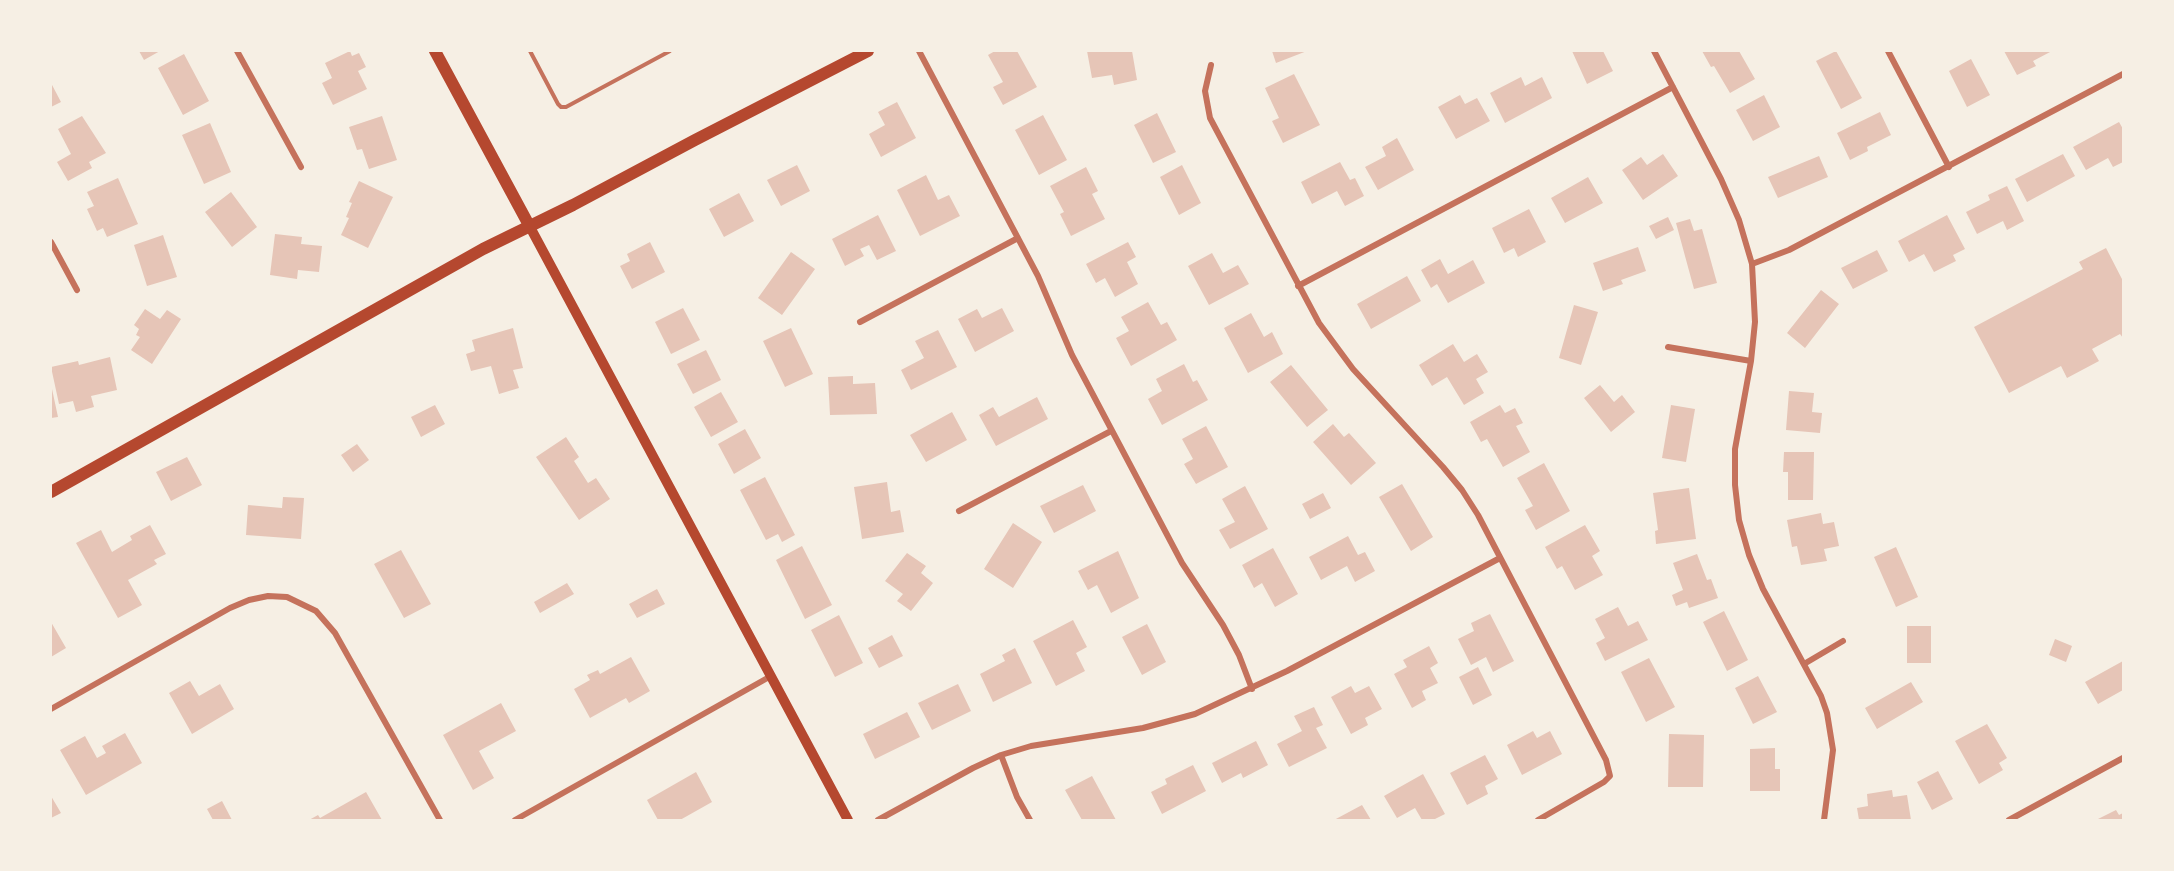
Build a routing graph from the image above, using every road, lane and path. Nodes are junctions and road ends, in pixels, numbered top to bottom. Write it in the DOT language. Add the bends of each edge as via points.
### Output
graph roads {
  1 [pos="237,51"];
  2 [pos="435,51"];
  3 [pos="530,51"];
  4 [pos="670,51"];
  5 [pos="868,51"];
  6 [pos="919,51"];
  7 [pos="1654,51"];
  8 [pos="1887,51"];
  9 [pos="1211,64"];
  10 [pos="2123,74"];
  11 [pos="1673,87"];
  12 [pos="301,167"];
  13 [pos="1949,167"];
  14 [pos="530,227"];
  15 [pos="1018,238"];
  16 [pos="51,242"];
  17 [pos="1752,264"];
  18 [pos="1298,286"];
  19 [pos="77,290"];
  20 [pos="860,322"];
  21 [pos="1668,347"];
  22 [pos="1751,361"];
  23 [pos="1111,430"];
  24 [pos="51,492"];
  25 [pos="959,511"];
  26 [pos="1500,558"];
  27 [pos="1843,641"];
  28 [pos="1803,664"];
  29 [pos="771,676"];
  30 [pos="1252,689"];
  31 [pos="51,709"];
  32 [pos="1001,755"];
  33 [pos="2123,758"];
  34 [pos="440,820"];
  35 [pos="514,820"];
  36 [pos="848,820"];
  37 [pos="878,820"];
  38 [pos="1030,820"];
  39 [pos="1538,820"];
  40 [pos="1824,820"];
  41 [pos="2010,820"];
  1 -- 12 [label="street"];
  2 -- 14 [label="main road"];
  3 -- 4 [label="lane" via="561,107"];
  5 -- 14 [label="main road"];
  6 -- 15 [label="street"];
  7 -- 11 [label="street"];
  8 -- 13 [label="street"];
  9 -- 18 [label="street" via="1205,91 1210,118"];
  10 -- 13 [label="street"];
  11 -- 17 [label="street" via="1726,189"];
  11 -- 18 [label="street"];
  13 -- 17 [label="street" via="1789,250"];
  14 -- 24 [label="main road" via="483,249"];
  14 -- 29 [label="main road"];
  15 -- 20 [label="street"];
  15 -- 23 [label="street"];
  16 -- 19 [label="street"];
  17 -- 22 [label="street" via="1755,322"];
  18 -- 26 [label="street" via="1336,348 1462,490"];
  21 -- 22 [label="street"];
  22 -- 28 [label="street" via="1736,449 1739,520 1763,589"];
  23 -- 25 [label="street"];
  23 -- 30 [label="street" via="1182,563 1223,625"];
  26 -- 30 [label="street"];
  26 -- 39 [label="street" via="1594,736 1610,776"];
  27 -- 28 [label="street"];
  28 -- 40 [label="street" via="1821,696 1831,732 1832,769"];
  29 -- 35 [label="street"];
  29 -- 36 [label="main road"];
  30 -- 32 [label="street" via="1170,722 1031,746"];
  31 -- 34 [label="street" via="249,600 287,597 315,611 335,633"];
  32 -- 37 [label="street"];
  32 -- 38 [label="street"];
  33 -- 41 [label="street"];
}
